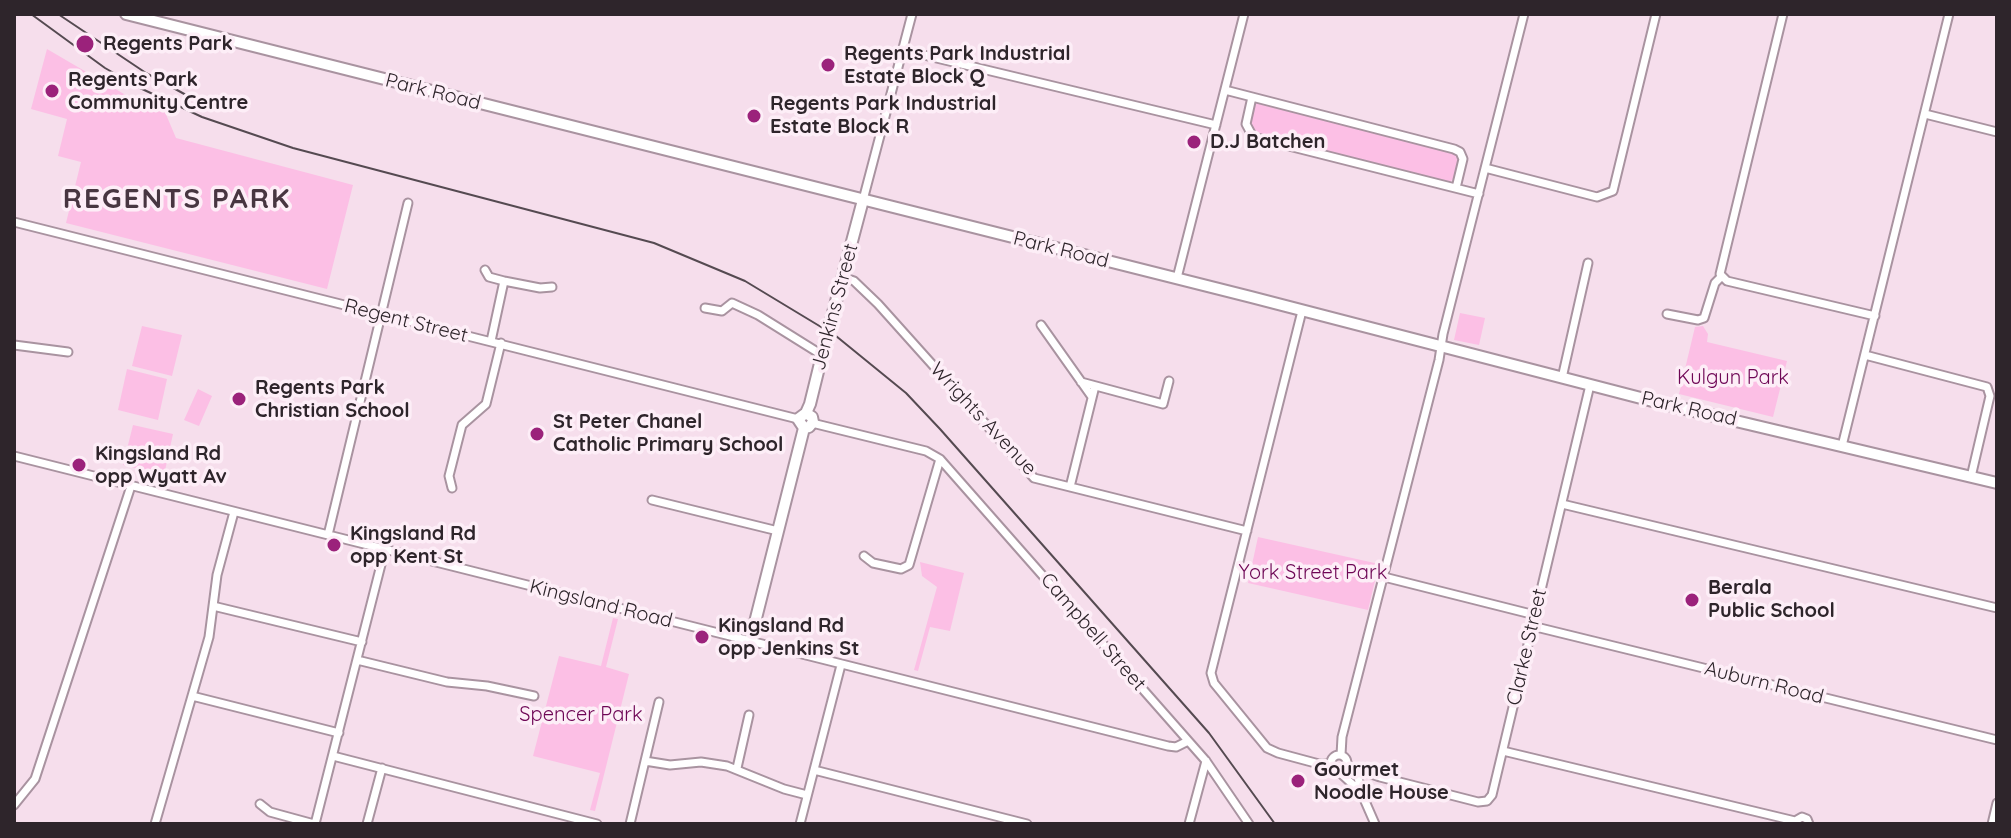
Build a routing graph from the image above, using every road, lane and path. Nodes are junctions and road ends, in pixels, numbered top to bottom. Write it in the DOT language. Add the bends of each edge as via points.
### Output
graph roads {
  1 [pos="126,14"];
  2 [pos="912,14"];
  3 [pos="1244,14"];
  4 [pos="1524,14"];
  5 [pos="1656,14"];
  6 [pos="1783,14"];
  7 [pos="1949,14"];
  8 [pos="903,50"];
  9 [pos="1225,90"];
  10 [pos="1252,97"];
  11 [pos="1925,114"];
  12 [pos="1216,125"];
  13 [pos="1997,132"];
  14 [pos="1485,168"];
  15 [pos="1456,188"];
  16 [pos="1479,194"];
  17 [pos="863,200"];
  18 [pos="408,203"];
  19 [pos="14,222"];
  20 [pos="1588,263"];
  21 [pos="485,270"];
  22 [pos="842,277"];
  23 [pos="1721,277"];
  24 [pos="1177,278"];
  25 [pos="504,281"];
  26 [pos="552,287"];
  27 [pos="705,308"];
  28 [pos="1302,311"];
  29 [pos="1667,314"];
  30 [pos="381,315"];
  31 [pos="1875,316"];
  32 [pos="1041,325"];
  33 [pos="491,341"];
  34 [pos="501,343"];
  35 [pos="14,345"];
  36 [pos="1441,348"];
  37 [pos="68,352"];
  38 [pos="822,355"];
  39 [pos="1865,355"];
  40 [pos="1562,378"];
  41 [pos="1169,381"];
  42 [pos="1081,382"];
  43 [pos="1590,385"];
  44 [pos="1095,386"];
  45 [pos="1092,397"];
  46 [pos="805,421"];
  47 [pos="1842,446"];
  48 [pos="926,451"];
  49 [pos="14,456"];
  50 [pos="940,459"];
  51 [pos="1971,477"];
  52 [pos="1997,483"];
  53 [pos="131,486"];
  54 [pos="1070,487"];
  55 [pos="452,488"];
  56 [pos="652,500"];
  57 [pos="1562,504"];
  58 [pos="234,512"];
  59 [pos="778,531"];
  60 [pos="1247,531"];
  61 [pos="328,535"];
  62 [pos="385,549"];
  63 [pos="864,556"];
  64 [pos="1384,577"];
  65 [pos="213,606"];
  66 [pos="1997,608"];
  67 [pos="1535,615"];
  68 [pos="1532,626"];
  69 [pos="362,642"];
  70 [pos="750,642"];
  71 [pos="357,660"];
  72 [pos="841,665"];
  73 [pos="192,696"];
  74 [pos="534,696"];
  75 [pos="659,702"];
  76 [pos="749,715"];
  77 [pos="339,733"];
  78 [pos="1997,740"];
  79 [pos="1188,741"];
  80 [pos="1503,751"];
  81 [pos="1341,755"];
  82 [pos="333,756"];
  83 [pos="645,761"];
  84 [pos="1206,761"];
  85 [pos="1331,764"];
  86 [pos="1351,767"];
  87 [pos="382,768"];
  88 [pos="737,768"];
  89 [pos="814,770"];
  90 [pos="1338,771"];
  91 [pos="1380,777"];
  92 [pos="1362,789"];
  93 [pos="807,795"];
  94 [pos="1997,803"];
  95 [pos="260,804"];
  96 [pos="14,805"];
  97 [pos="1794,822"];
  98 [pos="155,824"];
  99 [pos="314,824"];
  100 [pos="367,824"];
  101 [pos="597,824"];
  102 [pos="630,824"];
  103 [pos="800,824"];
  104 [pos="1027,824"];
  105 [pos="1189,824"];
  106 [pos="1249,824"];
  107 [pos="1375,824"];
  108 [pos="1809,824"];
  109 [pos="1992,824"];
  1 -- 17 [label="main road, Park Road"];
  2 -- 8 [label="street"];
  3 -- 9 [label="street"];
  4 -- 14 [label="street"];
  5 -- 14 [label="street" via="1613,191 1597,197"];
  6 -- 23 [label="street"];
  7 -- 11 [label="street"];
  8 -- 12 [label="street"];
  8 -- 17 [label="street"];
  9 -- 10 [label="street"];
  9 -- 12 [label="street"];
  10 -- 15 [label="street" via="1246,124 1253,137"];
  10 -- 15 [label="street" via="1454,149 1463,159"];
  11 -- 13 [label="street"];
  11 -- 31 [label="street"];
  12 -- 24 [label="street"];
  14 -- 16 [label="street"];
  15 -- 16 [label="street"];
  16 -- 36 [label="street"];
  17 -- 22 [label="main road, Jenkins Street"];
  17 -- 24 [label="main road, Park Road"];
  18 -- 30 [label="street"];
  19 -- 30 [label="street, Regent Street"];
  20 -- 40 [label="street"];
  21 -- 25 [label="street" via="489,277"];
  22 -- 38 [label="main road, Jenkins Street, bridge"];
  22 -- 54 [label="street, Wrights Avenue" via="878,304 1030,475"];
  23 -- 29 [label="street" via="1704,318"];
  23 -- 31 [label="street"];
  24 -- 28 [label="main road, Park Road"];
  25 -- 26 [label="street"];
  25 -- 33 [label="street"];
  27 -- 38 [label="street" via="722,311 732,303"];
  28 -- 36 [label="main road, Park Road"];
  28 -- 60 [label="street"];
  30 -- 33 [label="street, Regent Street"];
  30 -- 61 [label="street"];
  31 -- 39 [label="street"];
  32 -- 42 [label="street"];
  33 -- 34 [label="street, Regent Street"];
  34 -- 46 [label="street, Regent Street"];
  34 -- 55 [label="street" via="486,404 462,425 449,476"];
  35 -- 37 [label="street"];
  36 -- 40 [label="main road, Park Road"];
  36 -- 64 [label="street"];
  38 -- 46 [label="main road, Jenkins Street"];
  39 -- 47 [label="street"];
  39 -- 51 [label="street" via="1989,389"];
  40 -- 43 [label="main road, Park Road"];
  41 -- 44 [label="street" via="1163,404"];
  42 -- 44 [label="street"];
  42 -- 45 [label="street"];
  43 -- 47 [label="main road, Park Road"];
  43 -- 57 [label="street, Clarke Street"];
  44 -- 45 [label="street"];
  45 -- 54 [label="street"];
  46 -- 48 [label="street, Regent Street"];
  46 -- 59 [label="main road, Jenkins Street"];
  47 -- 51 [label="main road, Park Road"];
  48 -- 50 [label="street, Campbell Street"];
  49 -- 53 [label="street, Kingsland Road"];
  50 -- 63 [label="street" via="909,565 901,569"];
  50 -- 79 [label="street, Campbell Street"];
  51 -- 52 [label="main road, Park Road"];
  53 -- 58 [label="street, Kingsland Road"];
  53 -- 96 [label="street" via="35,779"];
  54 -- 60 [label="street, Wrights Avenue"];
  56 -- 59 [label="street"];
  57 -- 66 [label="street"];
  57 -- 67 [label="street, Clarke Street"];
  58 -- 61 [label="street, Kingsland Road"];
  58 -- 65 [label="street"];
  59 -- 70 [label="main road, Jenkins Street"];
  60 -- 85 [label="street" via="1212,679 1267,748"];
  61 -- 62 [label="street, Kingsland Road"];
  62 -- 69 [label="street"];
  62 -- 70 [label="street, Kingsland Road"];
  64 -- 67 [label="street"];
  64 -- 81 [label="street"];
  65 -- 69 [label="street"];
  65 -- 73 [label="street"];
  67 -- 68 [label="street, Clarke Street"];
  68 -- 78 [label="street, Auburn Road"];
  68 -- 80 [label="street, Clarke Street"];
  69 -- 71 [label="street"];
  70 -- 72 [label="street, Kingsland Road"];
  71 -- 74 [label="street"];
  71 -- 77 [label="street"];
  72 -- 79 [label="street, Kingsland Road" via="1168,746"];
  72 -- 89 [label="street"];
  73 -- 77 [label="street"];
  73 -- 98 [label="street"];
  75 -- 83 [label="street"];
  76 -- 88 [label="street"];
  77 -- 82 [label="street"];
  79 -- 84 [label="street, Campbell Street"];
  80 -- 91 [label="street, Clarke Street" via="1492,795 1483,802"];
  80 -- 97 [label="street"];
  81 -- 85 [label="street"];
  81 -- 86 [label="street"];
  82 -- 87 [label="street"];
  82 -- 99 [label="street"];
  83 -- 88 [label="street"];
  83 -- 102 [label="street"];
  84 -- 105 [label="street"];
  84 -- 106 [label="street, Campbell Street"];
  85 -- 90 [label="street"];
  86 -- 90 [label="street"];
  86 -- 91 [label="street, Clarke Street"];
  86 -- 92 [label="street"];
  87 -- 100 [label="street"];
  87 -- 101 [label="street"];
  88 -- 93 [label="street"];
  89 -- 93 [label="street"];
  89 -- 104 [label="street"];
  90 -- 92 [label="street"];
  91 -- 92 [label="street" via="1366,779"];
  92 -- 107 [label="street"];
  93 -- 103 [label="street"];
  94 -- 109 [label="street"];
  95 -- 99 [label="street" via="270,812"];
  97 -- 108 [label="street" via="1802,817"];
}
